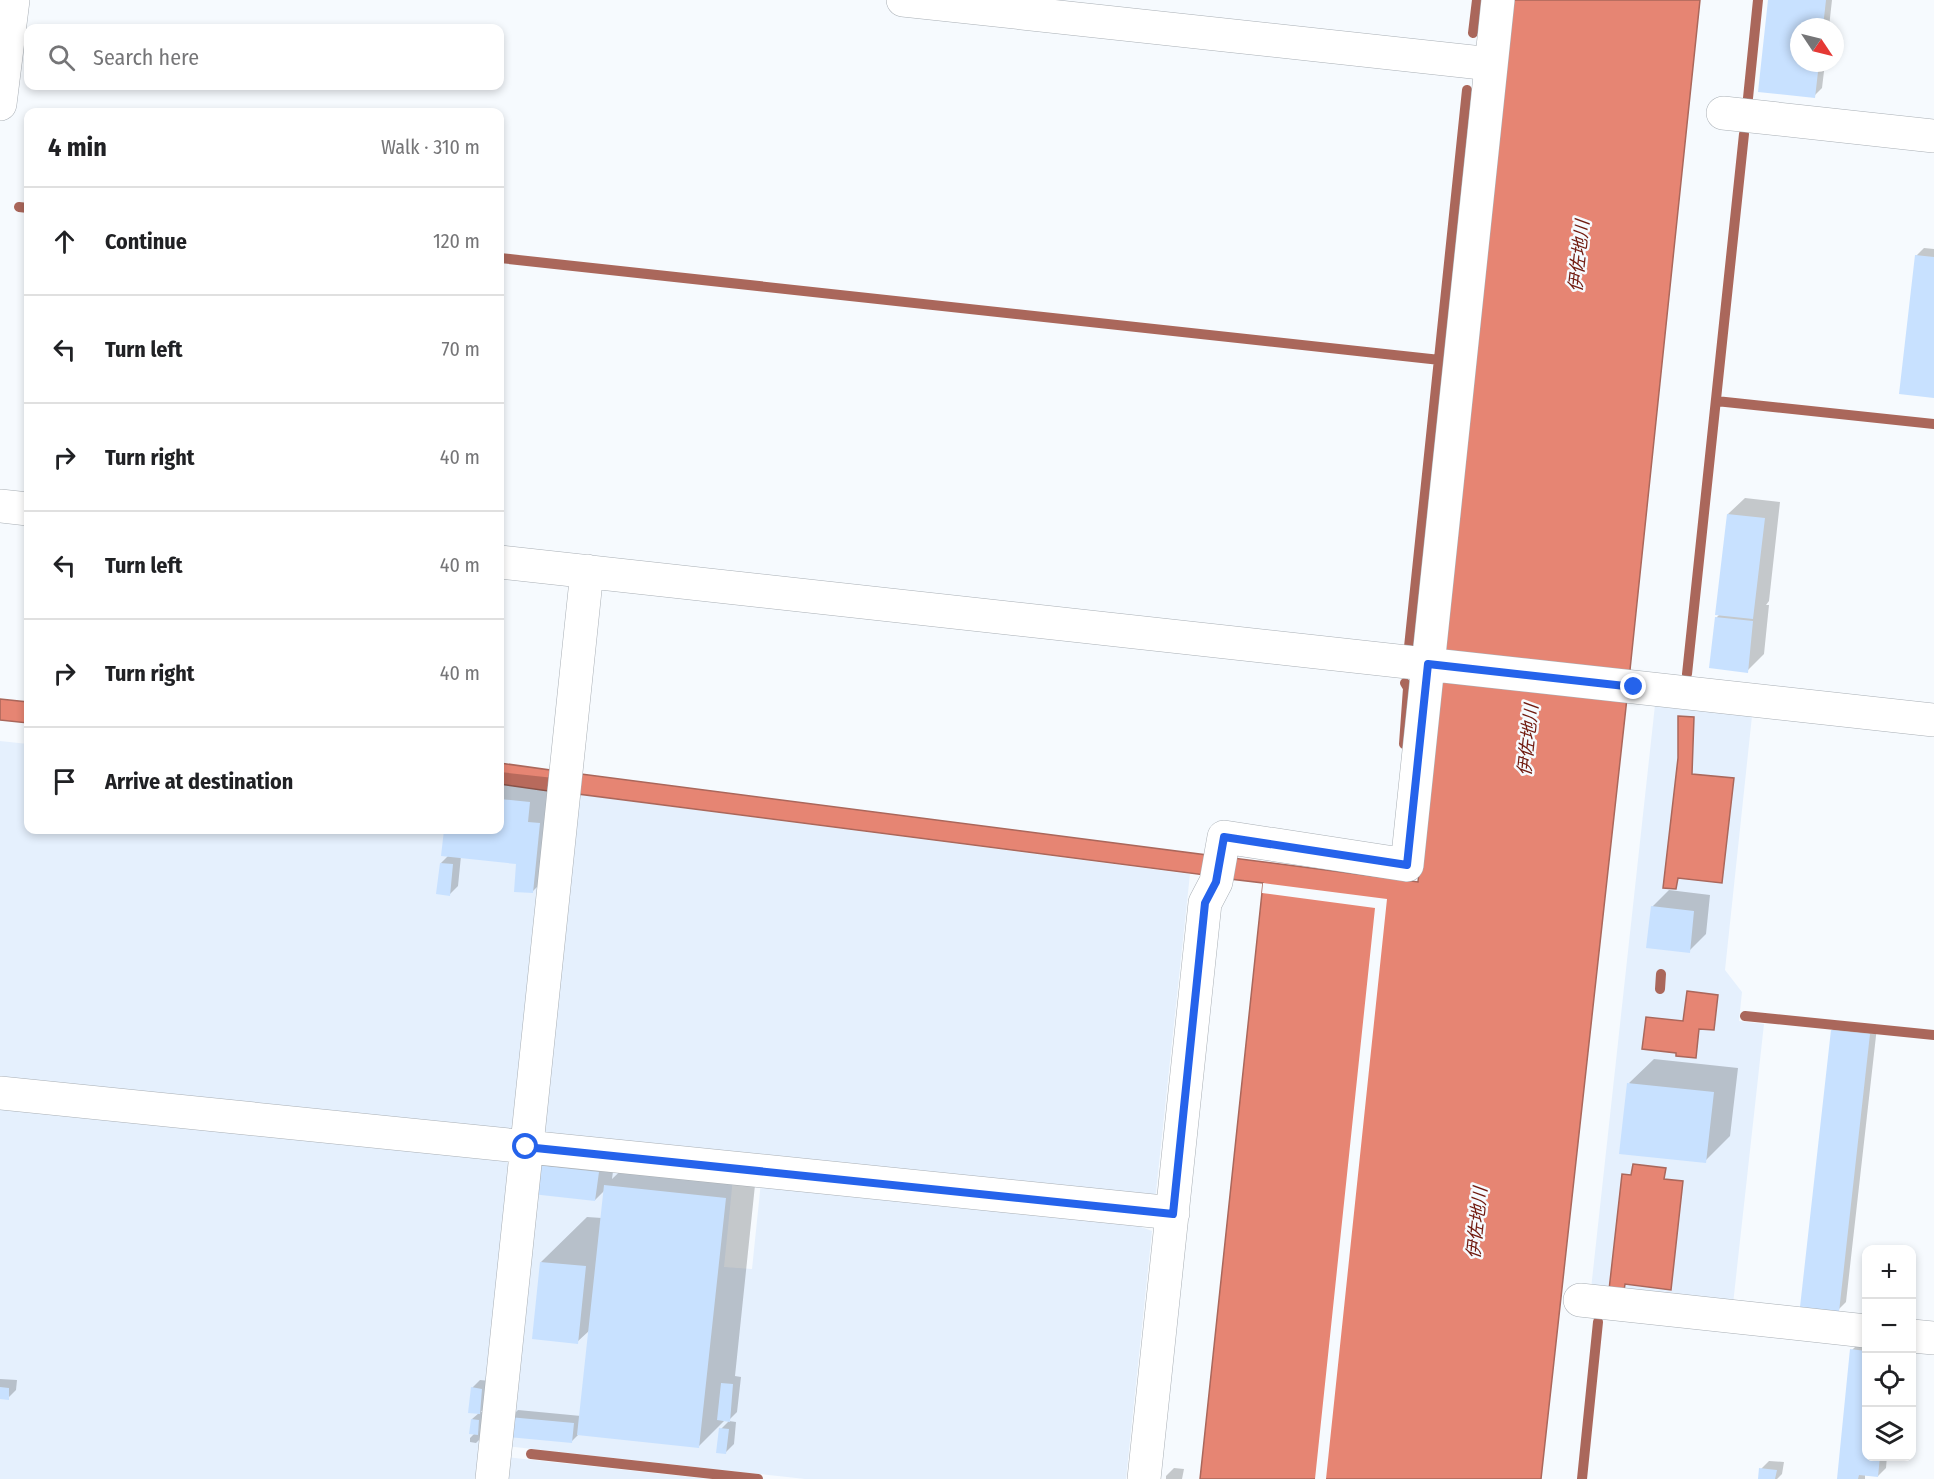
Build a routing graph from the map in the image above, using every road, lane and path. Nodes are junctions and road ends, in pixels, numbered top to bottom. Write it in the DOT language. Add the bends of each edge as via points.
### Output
graph roads {
  1 [pos="13,0"];
  2 [pos="903,0"];
  3 [pos="1498,0"];
  4 [pos="1491,63"];
  5 [pos="0,104"];
  6 [pos="1723,113"];
  7 [pos="1934,136"];
  8 [pos="0,506"];
  9 [pos="24,509"];
  10 [pos="504,562"];
  11 [pos="587,571"];
  12 [pos="1433,665"];
  13 [pos="1934,720"];
  14 [pos="0,1093"];
  15 [pos="526,1147"];
  16 [pos="1173,1214"];
  17 [pos="1580,1300"];
  18 [pos="1862,1331"];
  19 [pos="1916,1336"];
  20 [pos="1934,1338"];
  21 [pos="492,1479"];
  22 [pos="1144,1479"];
  1 -- 5 [label="street"];
  2 -- 4 [label="street"];
  3 -- 4 [label="street"];
  4 -- 12 [label="street"];
  6 -- 7 [label="street"];
  8 -- 9 [label="street"];
  10 -- 11 [label="street"];
  11 -- 12 [label="street"];
  11 -- 15 [label="street"];
  12 -- 13 [label="street"];
  12 -- 16 [label="street" via="1407,865 1224,837 1216,882 1205,903"];
  14 -- 15 [label="street"];
  15 -- 16 [label="street"];
  15 -- 21 [label="street"];
  16 -- 22 [label="street"];
  17 -- 18 [label="street"];
  19 -- 20 [label="street"];
}
